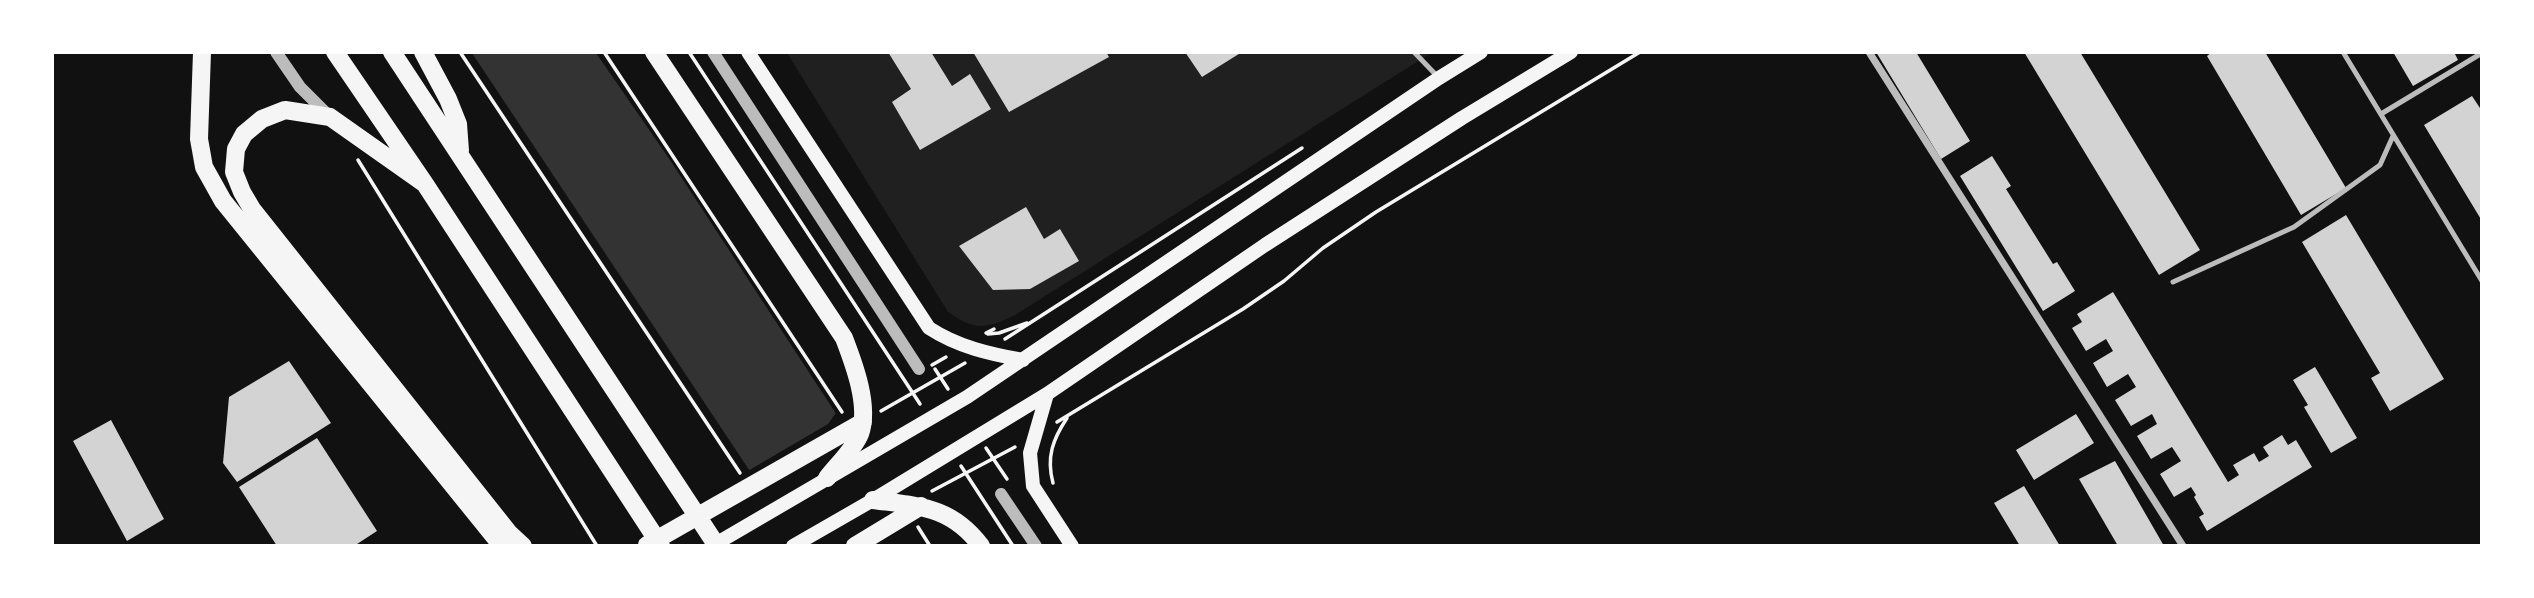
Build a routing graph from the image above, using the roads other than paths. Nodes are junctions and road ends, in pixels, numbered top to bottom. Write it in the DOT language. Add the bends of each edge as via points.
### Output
graph roads {
  1 [pos="202,52"];
  2 [pos="275,52"];
  3 [pos="335,52"];
  4 [pos="392,52"];
  5 [pos="423,52"];
  6 [pos="654,52"];
  7 [pos="713,52"];
  8 [pos="748,52"];
  9 [pos="1414,52"];
  10 [pos="1481,52"];
  11 [pos="1571,52"];
  12 [pos="1869,52"];
  13 [pos="2343,52"];
  14 [pos="2482,53"];
  15 [pos="1439,78"];
  16 [pos="2381,114"];
  17 [pos="330,117"];
  18 [pos="2393,136"];
  19 [pos="460,154"];
  20 [pos="425,184"];
  21 [pos="2482,281"];
  22 [pos="2173,282"];
  23 [pos="1023,360"];
  24 [pos="919,369"];
  25 [pos="1047,394"];
  26 [pos="855,421"];
  27 [pos="827,478"];
  28 [pos="1001,494"];
  29 [pos="873,500"];
  30 [pos="918,514"];
  31 [pos="502,545"];
  32 [pos="523,545"];
  33 [pos="647,545"];
  34 [pos="661,545"];
  35 [pos="712,545"];
  36 [pos="718,545"];
  37 [pos="793,545"];
  38 [pos="855,545"];
  39 [pos="981,545"];
  40 [pos="1036,545"];
  41 [pos="1072,545"];
  42 [pos="2183,545"];
  1 -- 31 [label="highway" via="199,139 204,167 223,201"];
  2 -- 17 [label="street" via="300,87"];
  3 -- 20 [label="highway"];
  4 -- 19 [label="highway"];
  5 -- 19 [label="highway" via="448,99"];
  6 -- 26 [label="highway" via="844,338 858,374"];
  7 -- 24 [label="street"];
  8 -- 23 [label="main road" via="929,328 984,352"];
  9 -- 15 [label="lane"];
  10 -- 15 [label="main road"];
  11 -- 25 [label="main road" via="1265,245"];
  12 -- 42 [label="street"];
  13 -- 16 [label="lane"];
  14 -- 16 [label="lane"];
  15 -- 23 [label="main road"];
  16 -- 18 [label="lane"];
  17 -- 20 [label="highway"];
  17 -- 32 [label="highway" via="285,110 262,119 244,134 236,149 234,172 242,192"];
  18 -- 21 [label="lane"];
  18 -- 22 [label="lane" via="2380,165 2294,227"];
  19 -- 36 [label="highway"];
  20 -- 34 [label="highway"];
  23 -- 27 [label="main road"];
  25 -- 29 [label="main road"];
  25 -- 41 [label="main road" via="1030,453 1033,486"];
  26 -- 27 [label="highway" via="859,436"];
  26 -- 33 [label="highway"];
  27 -- 35 [label="main road"];
  28 -- 40 [label="street"];
  29 -- 30 [label="highway"];
  29 -- 37 [label="main road"];
  30 -- 38 [label="highway"];
  30 -- 39 [label="highway" via="954,518"];
}
